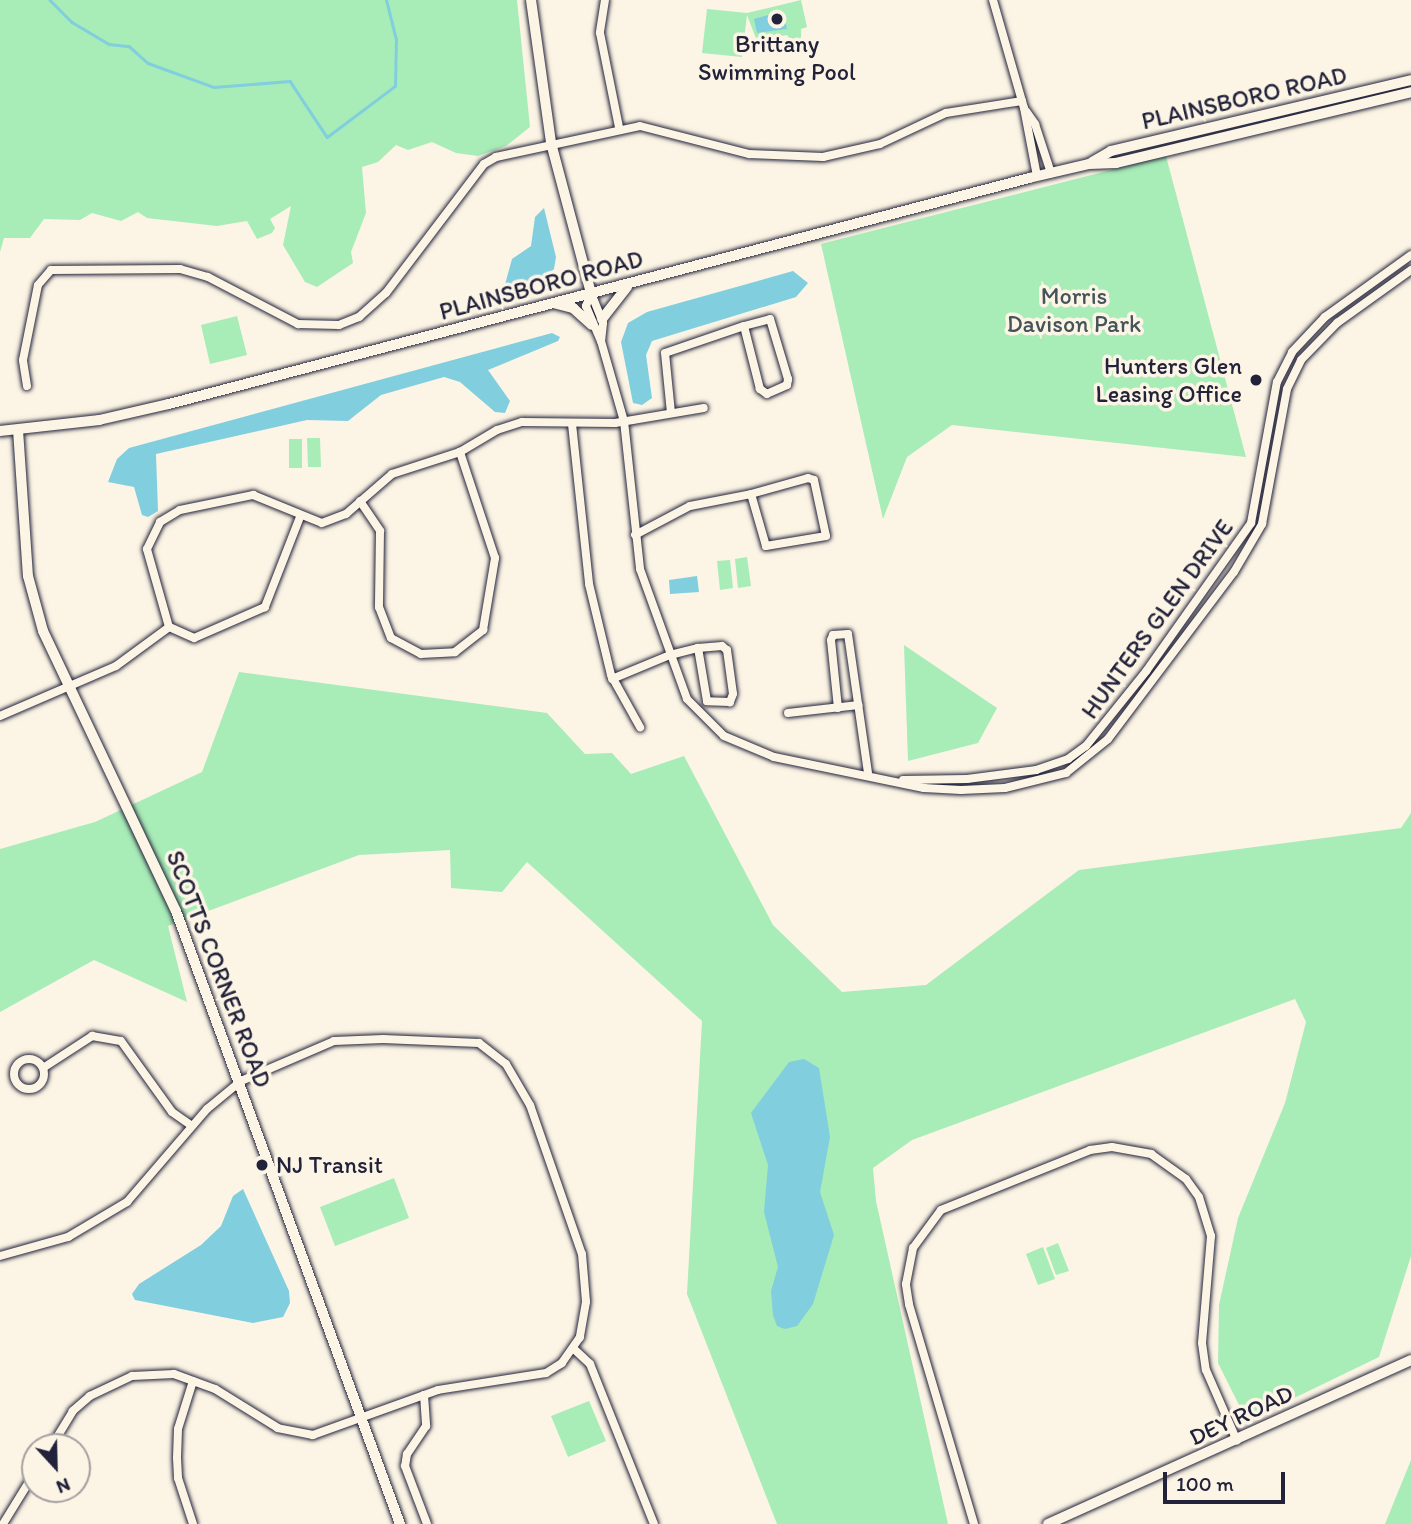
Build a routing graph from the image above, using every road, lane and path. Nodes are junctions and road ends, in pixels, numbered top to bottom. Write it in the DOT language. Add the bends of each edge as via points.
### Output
graph roads {
  1 [pos="531,0"];
  2 [pos="605,0"];
  3 [pos="993,0"];
  4 [pos="1411,74"];
  5 [pos="1406,81"];
  6 [pos="1411,92"];
  7 [pos="1023,105"];
  8 [pos="619,127"];
  9 [pos="551,143"];
  10 [pos="1088,164"];
  11 [pos="1051,173"];
  12 [pos="1037,176"];
  13 [pos="1411,255"];
  14 [pos="1411,270"];
  15 [pos="632,283"];
  16 [pos="591,293"];
  17 [pos="552,303"];
  18 [pos="602,319"];
  19 [pos="592,325"];
  20 [pos="744,326"];
  21 [pos="601,341"];
  22 [pos="27,386"];
  23 [pos="704,408"];
  24 [pos="671,413"];
  25 [pos="624,421"];
  26 [pos="572,424"];
  27 [pos="18,430"];
  28 [pos="0,431"];
  29 [pos="460,452"];
  30 [pos="751,494"];
  31 [pos="360,501"];
  32 [pos="300,517"];
  33 [pos="635,536"];
  34 [pos="169,626"];
  35 [pos="698,648"];
  36 [pos="670,655"];
  37 [pos="612,679"];
  38 [pos="68,690"];
  39 [pos="859,705"];
  40 [pos="838,708"];
  41 [pos="788,713"];
  42 [pos="0,716"];
  43 [pos="640,727"];
  44 [pos="868,773"];
  45 [pos="900,780"];
  46 [pos="43,1069"];
  47 [pos="241,1081"];
  48 [pos="192,1126"];
  49 [pos="0,1256"];
  50 [pos="574,1349"];
  51 [pos="1411,1360"];
  52 [pos="192,1381"];
  53 [pos="424,1395"];
  54 [pos="363,1417"];
  55 [pos="60,1433"];
  56 [pos="1237,1441"];
  57 [pos="21,1495"];
  58 [pos="3,1524"];
  59 [pos="193,1524"];
  60 [pos="400,1524"];
  61 [pos="427,1524"];
  62 [pos="654,1524"];
  63 [pos="974,1524"];
  64 [pos="1048,1524"];
  1 -- 9 [label="street"];
  2 -- 8 [label="street" via="600,33"];
  3 -- 7 [label="street"];
  4 -- 5 [label="street"];
  5 -- 10 [label="street, PLAINSBORO ROAD" via="1111,151"];
  6 -- 10 [label="street, PLAINSBORO ROAD" via="1116,163"];
  7 -- 8 [label="street" via="946,113 894,139 823,157 749,154 652,128"];
  7 -- 11 [label="street" via="1035,124"];
  7 -- 12 [label="street"];
  8 -- 9 [label="street"];
  9 -- 16 [label="street"];
  9 -- 22 [label="street" via="484,164 386,293 359,317 339,325 298,324 195,272 132,267 57,269 40,278 23,360"];
  10 -- 11 [label="street, PLAINSBORO ROAD"];
  11 -- 12 [label="street, PLAINSBORO ROAD"];
  12 -- 15 [label="street, PLAINSBORO ROAD"];
  13 -- 45 [label="street, HUNTERS GLEN DRIVE" via="1325,317 1292,352 1277,382 1251,523 1147,670 1086,746 1068,759 1037,770 967,779"];
  14 -- 45 [label="street, HUNTERS GLEN DRIVE" via="1337,323 1301,360 1287,389 1262,524 1248,552 1099,748 1066,773 1005,788 924,788"];
  15 -- 16 [label="street, PLAINSBORO ROAD"];
  15 -- 18 [label="street" via="620,291"];
  16 -- 17 [label="street, PLAINSBORO ROAD"];
  16 -- 18 [label="street"];
  16 -- 19 [label="street" via="586,306"];
  17 -- 19 [label="street" via="573,308"];
  17 -- 27 [label="street, PLAINSBORO ROAD" via="133,413"];
  18 -- 21 [label="street"];
  19 -- 21 [label="street"];
  20 -- 20 [label="street" via="770,319 788,379 779,391 767,394 760,389"];
  20 -- 24 [label="street" via="665,352"];
  21 -- 25 [label="street, HUNTERS GLEN DRIVE"];
  23 -- 24 [label="street"];
  24 -- 25 [label="street"];
  25 -- 26 [label="street"];
  25 -- 33 [label="street, HUNTERS GLEN DRIVE"];
  26 -- 29 [label="street" via="522,422 497,430"];
  26 -- 37 [label="street" via="589,584"];
  27 -- 28 [label="street, PLAINSBORO ROAD"];
  27 -- 38 [label="street, SCOTTS CORNER ROAD" via="28,576 43,631"];
  29 -- 31 [label="street" via="392,474"];
  29 -- 31 [label="street" via="495,558 483,630 464,647 439,655 422,654 391,638 379,607 380,531"];
  30 -- 30 [label="street" via="814,480 826,537 766,546"];
  30 -- 33 [label="street" via="691,506"];
  31 -- 32 [label="street" via="336,520 322,523"];
  32 -- 34 [label="street" via="265,607 194,638"];
  32 -- 34 [label="street" via="265,499 240,494 169,515 153,533 147,549"];
  33 -- 36 [label="street, HUNTERS GLEN DRIVE" via="640,569"];
  34 -- 38 [label="street" via="117,666"];
  35 -- 35 [label="street" via="727,650 734,696 730,702 708,701"];
  35 -- 36 [label="street"];
  36 -- 37 [label="street"];
  36 -- 44 [label="street, HUNTERS GLEN DRIVE" via="688,699 724,736 774,757"];
  37 -- 43 [label="street"];
  38 -- 42 [label="street"];
  38 -- 47 [label="street, SCOTTS CORNER ROAD" via="146,841"];
  39 -- 40 [label="street"];
  39 -- 40 [label="street" via="851,638 833,635"];
  39 -- 44 [label="street"];
  40 -- 41 [label="street"];
  44 -- 45 [label="street, HUNTERS GLEN DRIVE"];
  46 -- 48 [label="street" via="92,1036 121,1041 172,1112"];
  47 -- 48 [label="street"];
  47 -- 50 [label="street" via="334,1041 469,1042 495,1052 530,1105 582,1254 586,1302"];
  47 -- 54 [label="street, SCOTTS CORNER ROAD"];
  48 -- 49 [label="street" via="127,1202 97,1222 37,1248"];
  50 -- 53 [label="street" via="545,1373 460,1384"];
  50 -- 62 [label="street" via="590,1364"];
  51 -- 56 [label="main road, DEY ROAD"];
  52 -- 54 [label="street" via="294,1434 332,1431"];
  52 -- 55 [label="street" via="154,1374 111,1383 73,1411"];
  52 -- 59 [label="street" via="178,1429 177,1458 178,1478"];
  53 -- 54 [label="street"];
  53 -- 61 [label="street" via="426,1426 407,1454 405,1466"];
  54 -- 60 [label="street, SCOTTS CORNER ROAD"];
  56 -- 63 [label="street" via="1204,1357 1211,1236 1199,1197 1186,1179 1152,1154 1122,1147 1090,1150 949,1206 922,1231 913,1248 906,1284 909,1304"];
  56 -- 64 [label="main road, DEY ROAD"];
  57 -- 58 [label="street"];
}
